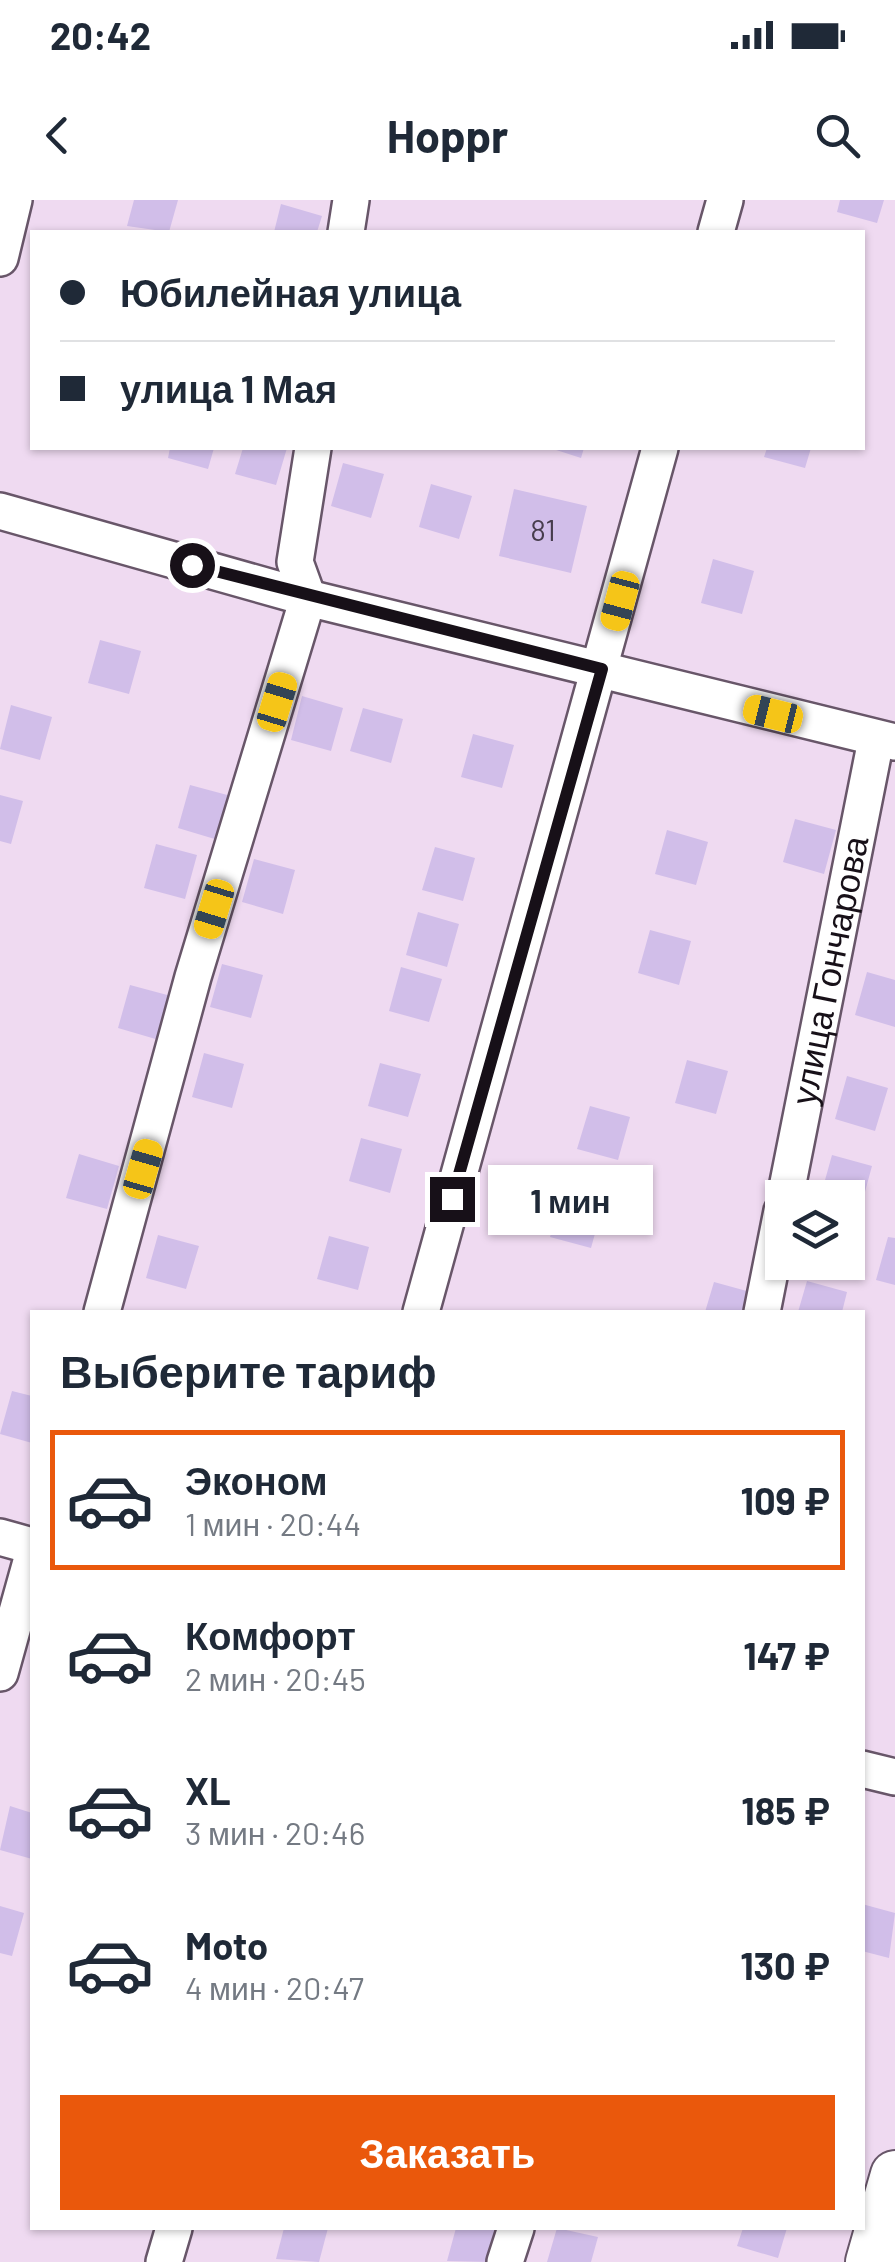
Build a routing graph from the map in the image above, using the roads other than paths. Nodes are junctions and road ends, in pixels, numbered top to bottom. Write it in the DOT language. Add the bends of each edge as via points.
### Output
graph roads {
  1 [pos="14,200"];
  2 [pos="351,200"];
  3 [pos="725,200"];
  4 [pos="346,230"];
  5 [pos="717,230"];
  6 [pos="0,258"];
  7 [pos="313,450"];
  8 [pos="659,450"];
  9 [pos="0,511"];
  10 [pos="308,598"];
  11 [pos="602,669"];
  12 [pos="886,741"];
  13 [pos="789,1180"];
  14 [pos="768,1280"];
  15 [pos="103,1310"];
  16 [pos="421,1310"];
  17 [pos="762,1310"];
  18 [pos="0,1537"];
  19 [pos="30,1545"];
  20 [pos="30,1565"];
  21 [pos="0,1673"];
  22 [pos="865,1770"];
  23 [pos="895,1777"];
  24 [pos="895,2175"];
  25 [pos="173,2230"];
  26 [pos="515,2230"];
  27 [pos="164,2262"];
  28 [pos="504,2262"];
  29 [pos="870,2262"];
  1 -- 6 [label="street"];
  2 -- 4 [label="street"];
  3 -- 5 [label="street"];
  7 -- 10 [label="street" via="296,562"];
  8 -- 11 [label="street"];
  9 -- 10 [label="street"];
  10 -- 11 [label="street"];
  10 -- 15 [label="street" via="193,978"];
  11 -- 12 [label="street"];
  11 -- 16 [label="street"];
  12 -- 13 [label="street, улица Гончарова"];
  14 -- 17 [label="street"];
  18 -- 19 [label="street"];
  20 -- 21 [label="street"];
  22 -- 23 [label="street"];
  24 -- 29 [label="main road"];
  25 -- 27 [label="street"];
  26 -- 28 [label="street"];
}
